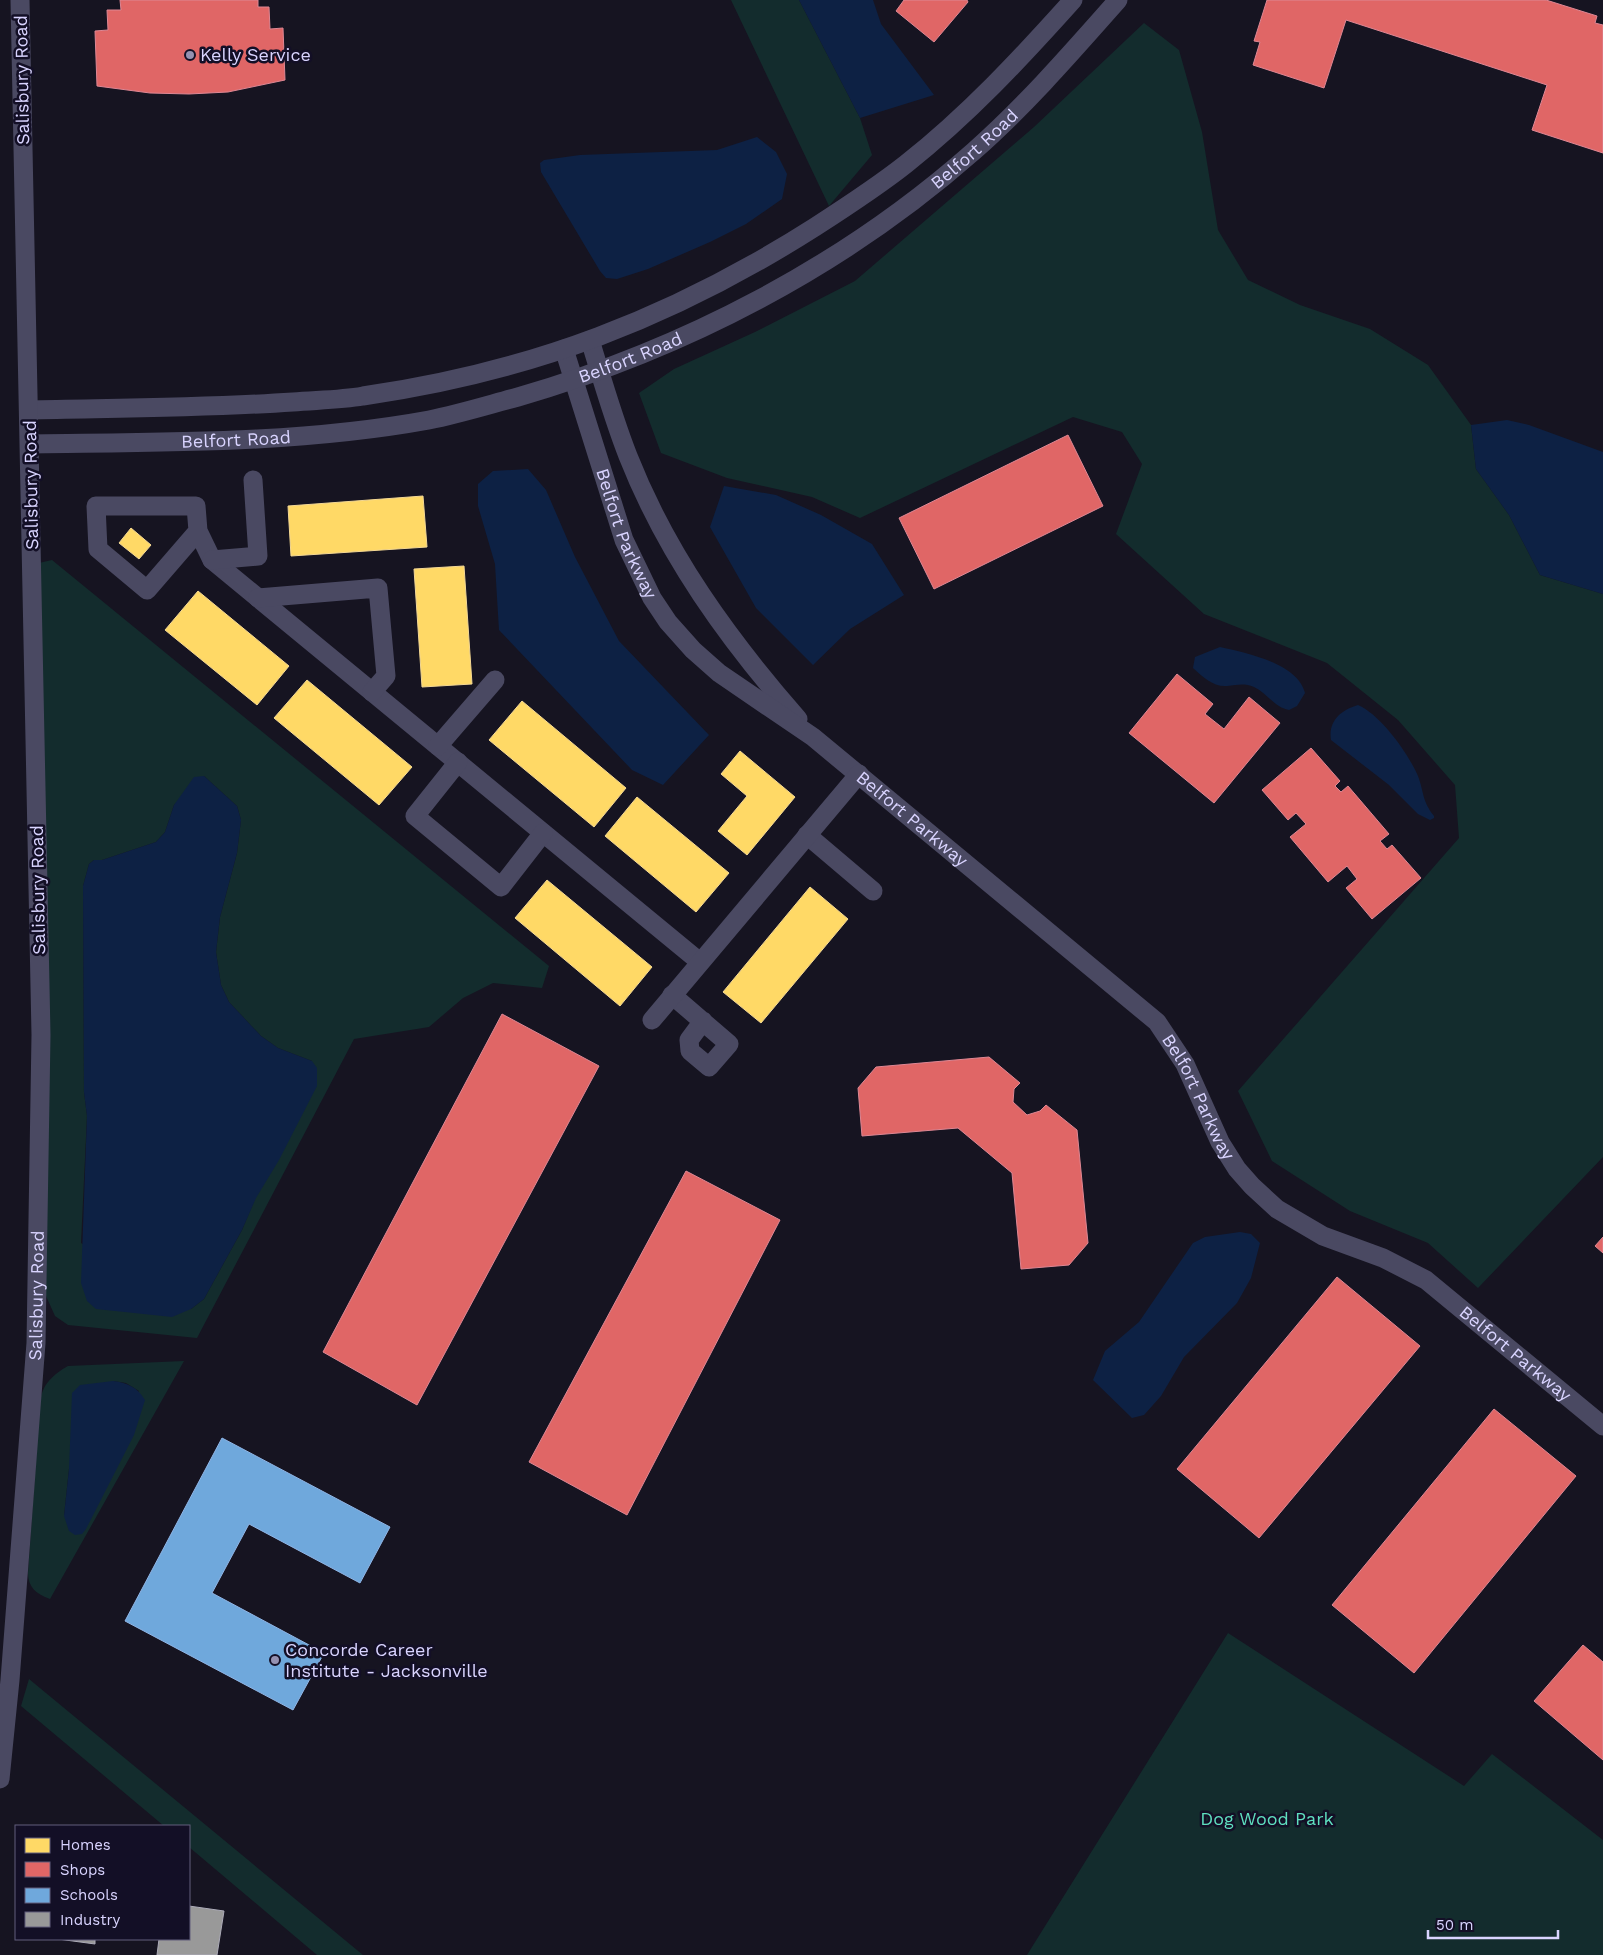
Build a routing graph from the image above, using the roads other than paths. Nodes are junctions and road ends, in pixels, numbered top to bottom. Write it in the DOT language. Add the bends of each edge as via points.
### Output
graph roads {
  1 [pos="20,0"];
  2 [pos="1073,0"];
  3 [pos="1118,0"];
  4 [pos="590,340"];
  5 [pos="564,349"];
  6 [pos="600,372"];
  7 [pos="574,381"];
  8 [pos="30,410"];
  9 [pos="30,444"];
  10 [pos="253,480"];
  11 [pos="198,531"];
  12 [pos="212,560"];
  13 [pos="258,598"];
  14 [pos="495,680"];
  15 [pos="372,692"];
  16 [pos="813,737"];
  17 [pos="438,746"];
  18 [pos="458,762"];
  19 [pos="859,774"];
  20 [pos="543,833"];
  21 [pos="807,835"];
  22 [pos="873,891"];
  23 [pos="700,962"];
  24 [pos="672,995"];
  25 [pos="652,1020"];
  26 [pos="703,1021"];
  27 [pos="1603,1426"];
  28 [pos="0,1779"];
  1 -- 8 [label="street, Salisbury Road"];
  2 -- 4 [label="street, Belfort Road" via="1019,61 953,125 868,193 768,256 692,298 648,319"];
  3 -- 6 [label="street, Belfort Road" via="1043,84 975,150 888,220 786,285 675,341"];
  4 -- 5 [label="street, Belfort Road"];
  4 -- 6 [label="street, Belfort Parkway"];
  5 -- 7 [label="street, Belfort Parkway"];
  5 -- 8 [label="street, Belfort Road" via="462,379 361,397 242,405"];
  6 -- 7 [label="street, Belfort Road"];
  6 -- 16 [label="street, Belfort Parkway" via="628,455 687,576 744,656"];
  7 -- 9 [label="street, Belfort Road" via="464,412 364,430 244,439"];
  7 -- 16 [label="street, Belfort Parkway" via="616,517 636,568 668,622 719,673"];
  8 -- 9 [label="street, Salisbury Road"];
  9 -- 28 [label="street, Salisbury Road" via="41,1034 36,1343"];
  10 -- 12 [label="street" via="258,556"];
  11 -- 11 [label="street" via="196,506 96,506 98,549 147,590"];
  11 -- 12 [label="street"];
  12 -- 13 [label="street"];
  13 -- 15 [label="street"];
  13 -- 15 [label="street" via="378,588 386,676"];
  14 -- 17 [label="street"];
  15 -- 17 [label="street"];
  16 -- 19 [label="street, Belfort Parkway"];
  17 -- 18 [label="street"];
  18 -- 20 [label="street"];
  18 -- 20 [label="street" via="415,816 501,887"];
  19 -- 21 [label="street"];
  19 -- 27 [label="street, Belfort Parkway" via="1157,1022 1185,1064 1220,1142 1237,1168 1277,1208 1323,1236 1383,1258 1426,1280"];
  20 -- 23 [label="street"];
  21 -- 22 [label="street"];
  21 -- 23 [label="street"];
  23 -- 24 [label="street"];
  24 -- 25 [label="street"];
  24 -- 26 [label="street"];
}
